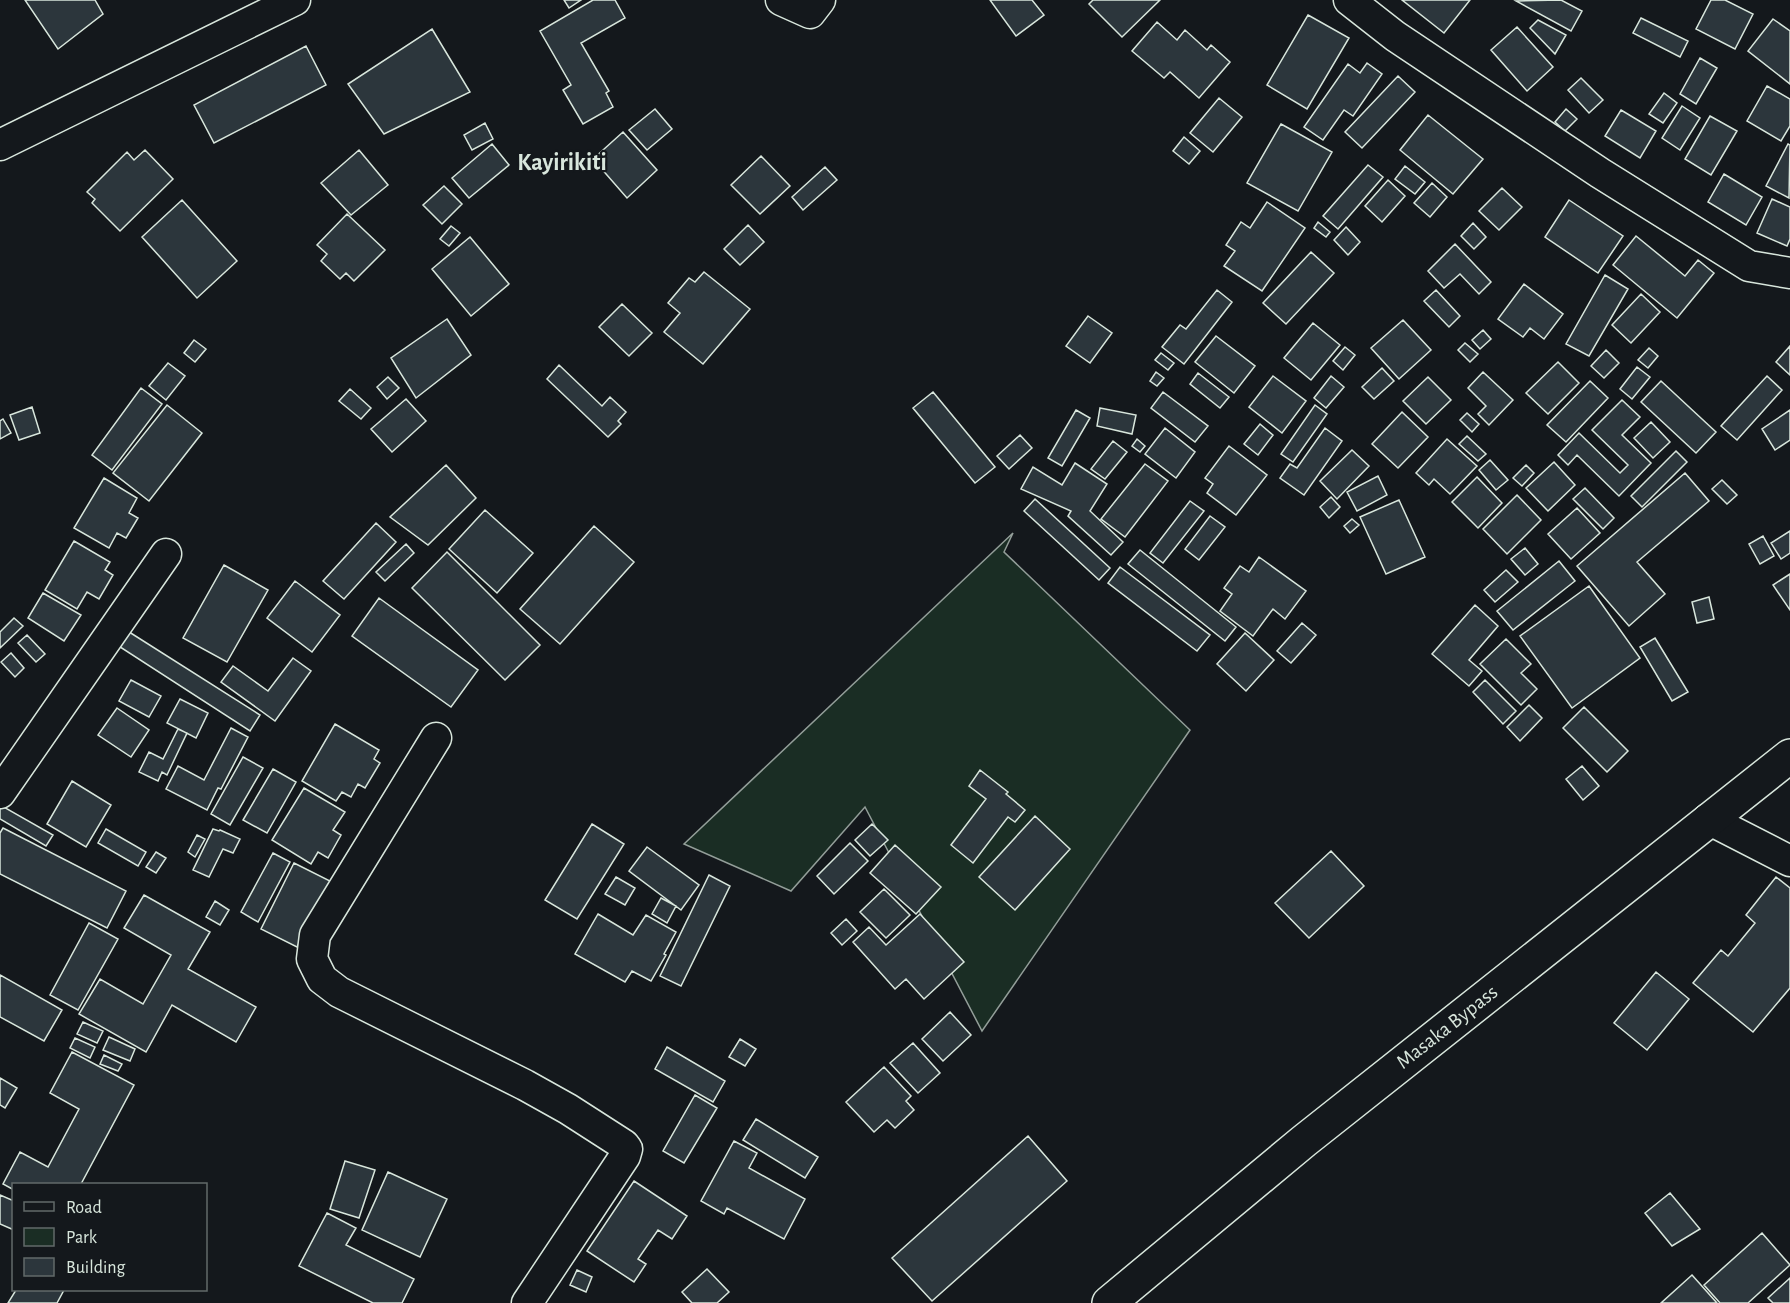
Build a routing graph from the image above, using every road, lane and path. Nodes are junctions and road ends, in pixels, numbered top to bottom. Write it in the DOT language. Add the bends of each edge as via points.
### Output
graph roads {
  1 [pos="295,0"];
  2 [pos="781,0"];
  3 [pos="820,0"];
  4 [pos="1349,0"];
  5 [pos="0,145"];
  6 [pos="1790,273"];
  7 [pos="166,554"];
  8 [pos="436,738"];
  9 [pos="1790,756"];
  10 [pos="0,794"];
  11 [pos="1708,819"];
  12 [pos="1790,861"];
  13 [pos="528,1303"];
  14 [pos="1109,1303"];
  1 -- 5 [label="street"];
  2 -- 3 [label="street" via="810,12"];
  4 -- 6 [label="street" via="1395,36 1600,173 1739,260 1749,266"];
  7 -- 10 [label="street"];
  8 -- 13 [label="street" via="315,934 312,959 322,979 339,992 568,1109 627,1149"];
  9 -- 11 [label="highway, Masaka Bypass"];
  11 -- 12 [label="street"];
  11 -- 14 [label="highway, Masaka Bypass" via="1304,1141"];
}
